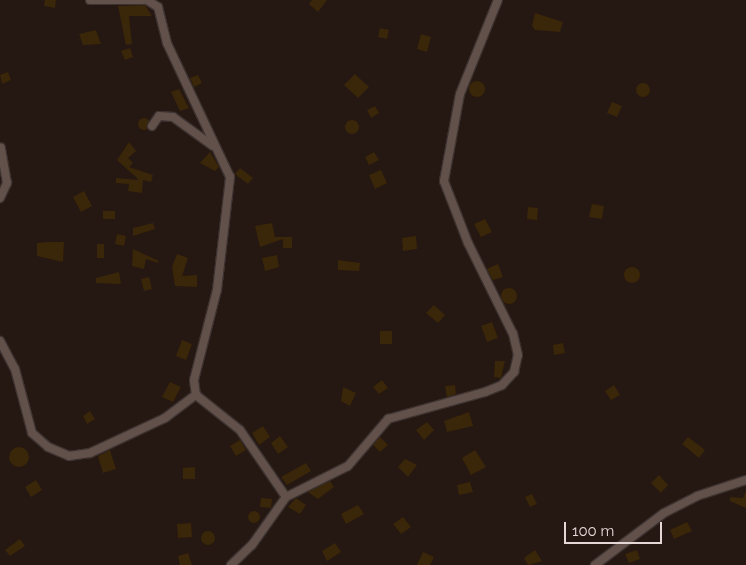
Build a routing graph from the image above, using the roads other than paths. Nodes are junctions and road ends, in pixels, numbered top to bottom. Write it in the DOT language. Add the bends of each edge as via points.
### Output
graph roads {
  1 [pos="90,0"];
  2 [pos="146,0"];
  3 [pos="498,0"];
  4 [pos="152,126"];
  5 [pos="1,148"];
  6 [pos="217,149"];
  7 [pos="0,198"];
  8 [pos="0,341"];
  9 [pos="196,395"];
  10 [pos="746,480"];
  11 [pos="286,497"];
  12 [pos="230,565"];
  13 [pos="595,565"];
  1 -- 2 [label="street"];
  2 -- 6 [label="street" via="158,6 167,42"];
  3 -- 11 [label="street" via="460,94 444,181 468,243 513,334 518,355 514,372 502,384 485,392 393,416 348,466"];
  4 -- 6 [label="street" via="159,116 173,117"];
  5 -- 7 [label="street" via="7,183"];
  6 -- 9 [label="street" via="230,177 231,193 217,290 194,380"];
  8 -- 9 [label="street" via="17,375 32,433 48,447 69,456 90,453 165,418"];
  9 -- 11 [label="street" via="240,430"];
  10 -- 13 [label="street" via="697,496 664,512"];
  11 -- 12 [label="street" via="252,545"];
}
